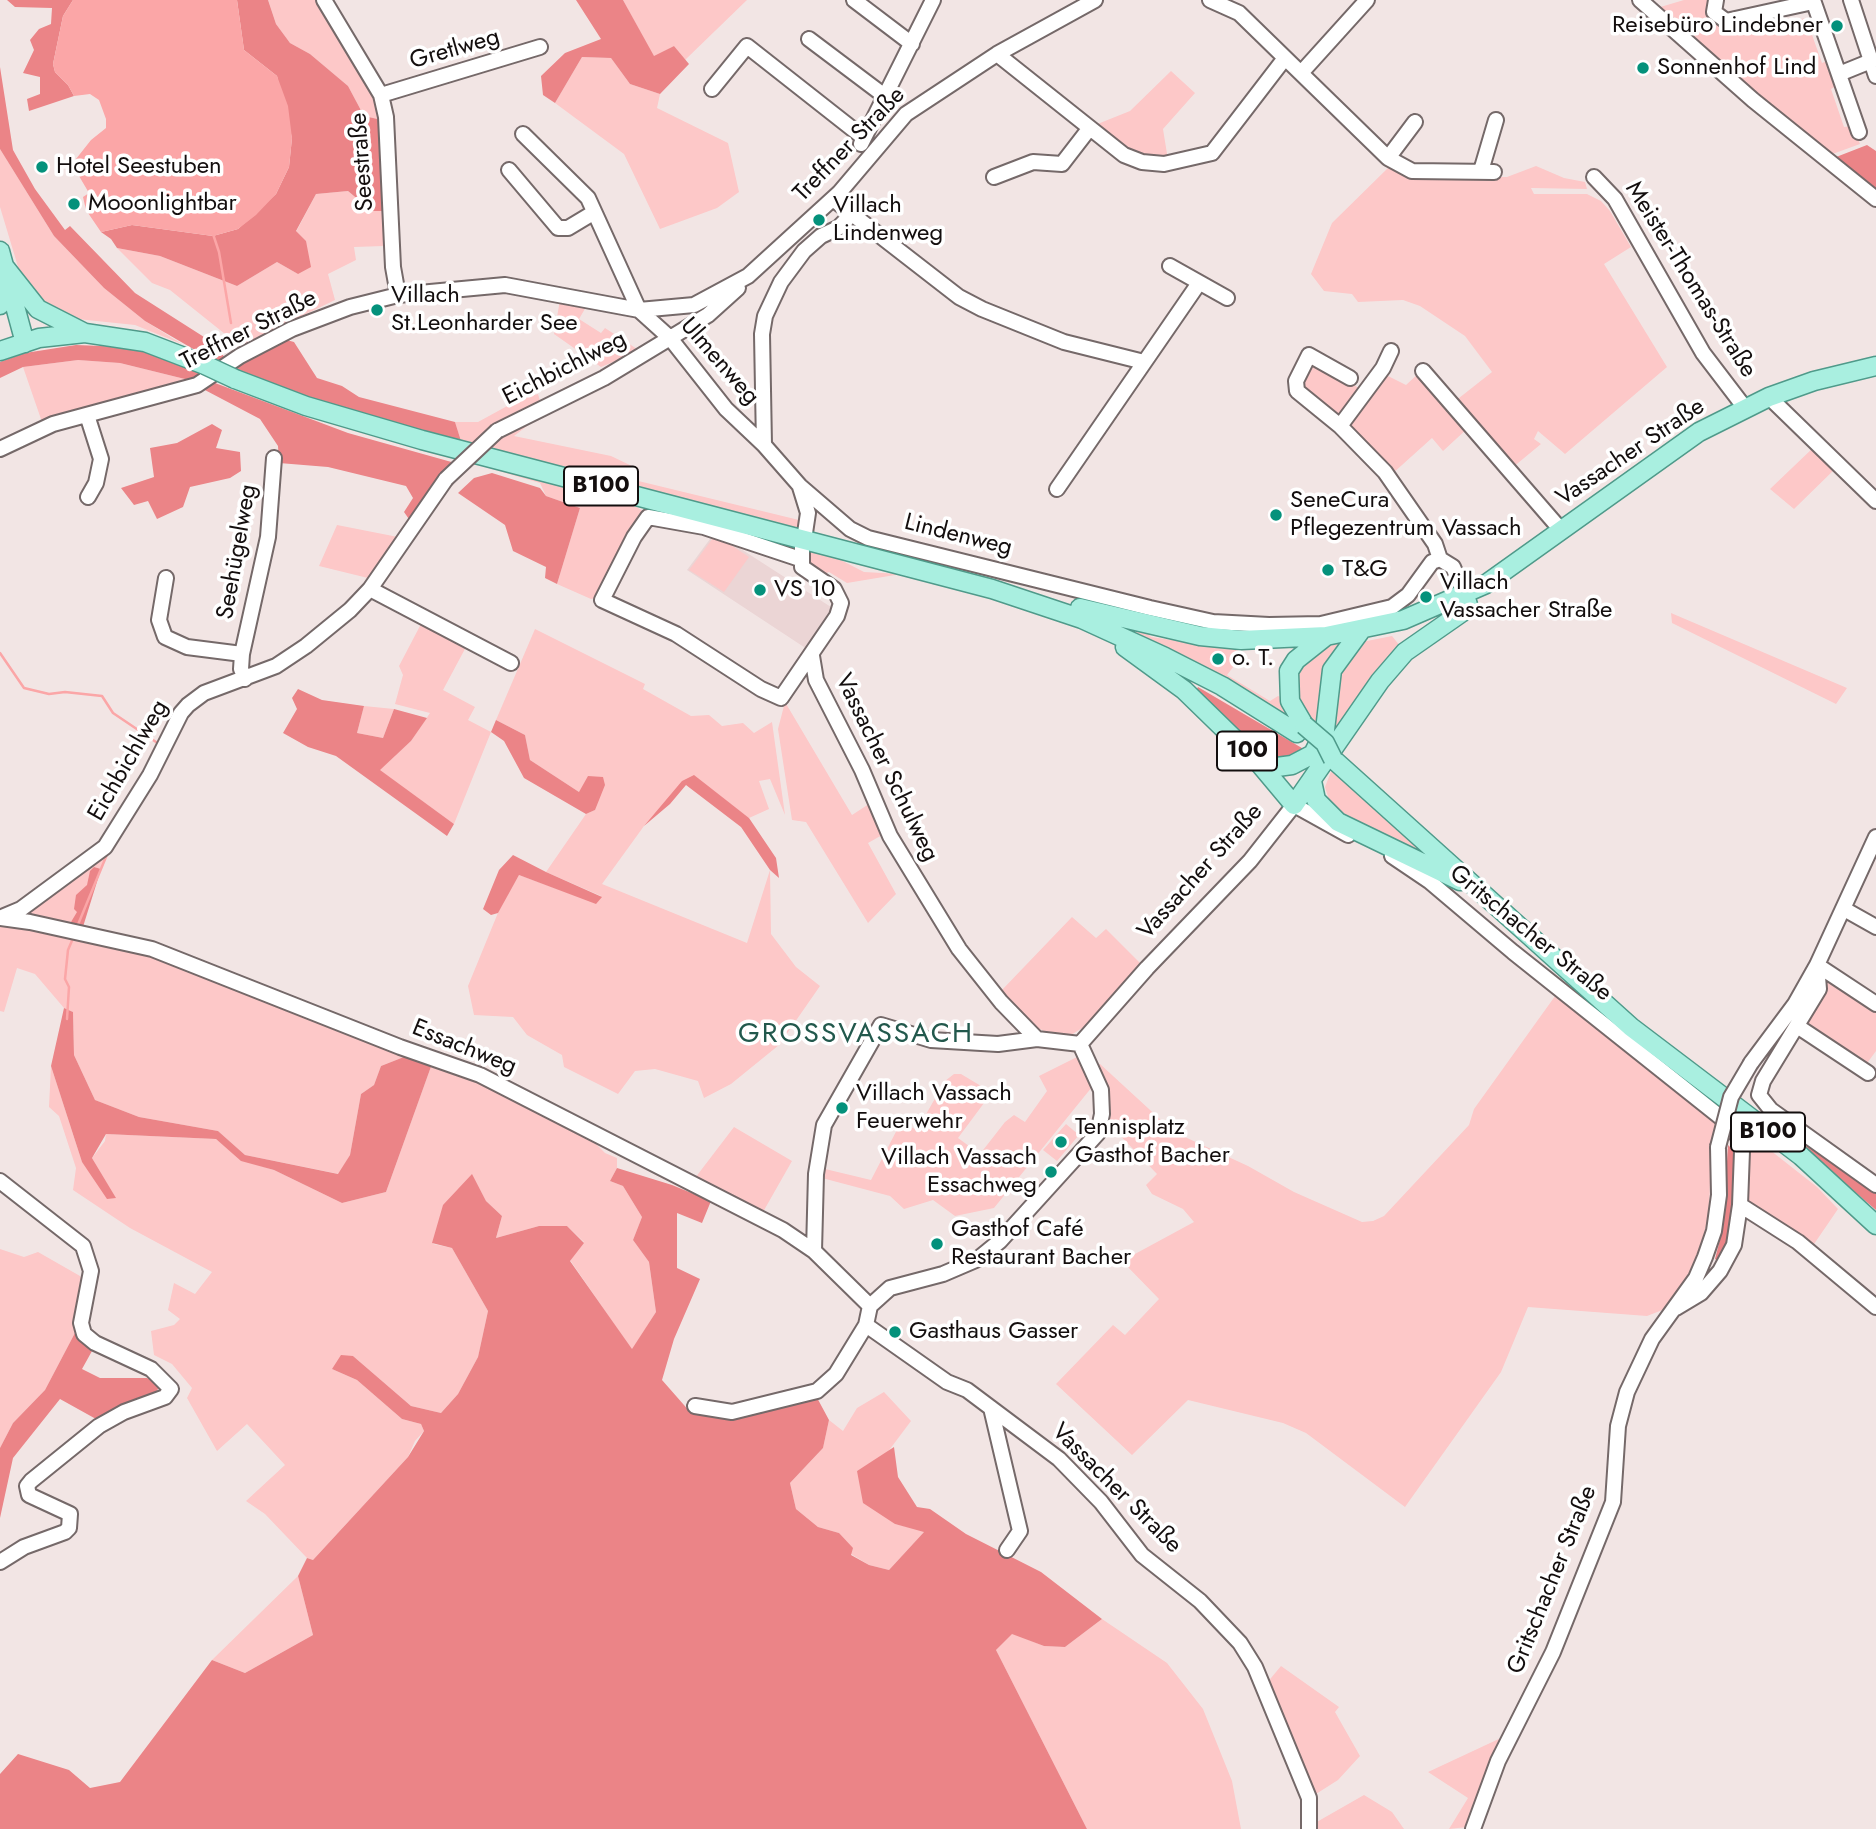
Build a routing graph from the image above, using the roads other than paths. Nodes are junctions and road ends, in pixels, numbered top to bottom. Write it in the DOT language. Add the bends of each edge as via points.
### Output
graph roads {
  1 [pos="324,0"];
  2 [pos="854,0"];
  3 [pos="933,0"];
  4 [pos="1095,0"];
  5 [pos="1210,0"];
  6 [pos="1367,0"];
  7 [pos="1640,0"];
  8 [pos="1716,0"];
  9 [pos="1851,0"];
  10 [pos="1813,1"];
  11 [pos="809,40"];
  12 [pos="912,44"];
  13 [pos="540,47"];
  14 [pos="997,54"];
  15 [pos="1285,58"];
  16 [pos="1871,61"];
  17 [pos="1301,73"];
  18 [pos="1839,74"];
  19 [pos="1876,76"];
  20 [pos="712,89"];
  21 [pos="381,95"];
  22 [pos="886,97"];
  23 [pos="1496,120"];
  24 [pos="1415,122"];
  25 [pos="1089,129"];
  26 [pos="1859,132"];
  27 [pos="523,134"];
  28 [pos="864,138"];
  29 [pos="867,158"];
  30 [pos="1388,158"];
  31 [pos="509,170"];
  32 [pos="993,177"];
  33 [pos="1594,177"];
  34 [pos="833,199"];
  35 [pos="1876,199"];
  36 [pos="593,213"];
  37 [pos="852,214"];
  38 [pos="2,258"];
  39 [pos="1170,267"];
  40 [pos="748,276"];
  41 [pos="1199,283"];
  42 [pos="0,288"];
  43 [pos="0,294"];
  44 [pos="398,295"];
  45 [pos="1227,298"];
  46 [pos="0,305"];
  47 [pos="639,310"];
  48 [pos="85,333"];
  49 [pos="670,338"];
  50 [pos="25,342"];
  51 [pos="0,351"];
  52 [pos="1391,351"];
  53 [pos="1144,362"];
  54 [pos="1876,366"];
  55 [pos="1423,372"];
  56 [pos="1350,378"];
  57 [pos="1769,397"];
  58 [pos="1745,408"];
  59 [pos="87,415"];
  60 [pos="1340,425"];
  61 [pos="764,445"];
  62 [pos="0,449"];
  63 [pos="274,457"];
  64 [pos="800,486"];
  65 [pos="1057,489"];
  66 [pos="88,497"];
  67 [pos="1876,501"];
  68 [pos="836,518"];
  69 [pos="1562,530"];
  70 [pos="804,540"];
  71 [pos="1440,559"];
  72 [pos="166,578"];
  73 [pos="370,589"];
  74 [pos="992,589"];
  75 [pos="1465,595"];
  76 [pos="1082,619"];
  77 [pos="1387,624"];
  78 [pos="1362,629"];
  79 [pos="1326,636"];
  80 [pos="1405,652"];
  81 [pos="242,654"];
  82 [pos="812,656"];
  83 [pos="511,663"];
  84 [pos="245,679"];
  85 [pos="1300,729"];
  86 [pos="1333,759"];
  87 [pos="1258,762"];
  88 [pos="1312,781"];
  89 [pos="1294,805"];
  90 [pos="1876,836"];
  91 [pos="1479,891"];
  92 [pos="1844,909"];
  93 [pos="0,918"];
  94 [pos="1876,926"];
  95 [pos="1816,965"];
  96 [pos="1876,1004"];
  97 [pos="1797,1026"];
  98 [pos="1037,1038"];
  99 [pos="1080,1044"];
  100 [pos="1868,1073"];
  101 [pos="0,1181"];
  102 [pos="1876,1185"];
  103 [pos="1740,1205"];
  104 [pos="1876,1225"];
  105 [pos="814,1251"];
  106 [pos="870,1306"];
  107 [pos="1876,1307"];
  108 [pos="1676,1308"];
  109 [pos="866,1325"];
  110 [pos="695,1406"];
  111 [pos="991,1408"];
  112 [pos="1007,1550"];
  113 [pos="0,1562"];
  114 [pos="1310,1829"];
  115 [pos="1474,1829"];
  1 -- 21 [label="street, Seestraße"];
  2 -- 12 [label="street"];
  3 -- 12 [label="street"];
  4 -- 14 [label="street, Treffner Straße"];
  5 -- 15 [label="street" via="1239,13"];
  6 -- 17 [label="street"];
  7 -- 35 [label="street" via="1763,109"];
  8 -- 10 [label="street" via="1714,12 1726,21"];
  9 -- 16 [label="street"];
  10 -- 18 [label="street"];
  11 -- 22 [label="street"];
  12 -- 22 [label="street"];
  13 -- 21 [label="street, Gretlweg"];
  14 -- 25 [label="street"];
  14 -- 29 [label="street, Treffner Straße" via="906,114"];
  15 -- 17 [label="street"];
  15 -- 25 [label="street" via="1212,153 1186,161 1142,162 1124,155"];
  16 -- 18 [label="street"];
  16 -- 19 [label="street"];
  17 -- 30 [label="street"];
  18 -- 26 [label="street"];
  20 -- 28 [label="street" via="747,46"];
  21 -- 44 [label="street, Seestraße"];
  22 -- 28 [label="street"];
  23 -- 30 [label="street" via="1487,172 1412,171"];
  24 -- 30 [label="street"];
  25 -- 32 [label="street" via="1062,164 1033,162"];
  27 -- 36 [label="street" via="588,198"];
  28 -- 29 [label="street" via="861,145"];
  29 -- 34 [label="street, Treffner Straße"];
  31 -- 36 [label="street" via="558,228 568,228"];
  33 -- 58 [label="street, Meister-Thomas-Straße" via="1615,199 1703,353"];
  34 -- 37 [label="street"];
  34 -- 40 [label="street, Treffner Straße"];
  36 -- 47 [label="street" via="618,257"];
  37 -- 53 [label="street" via="959,297 982,309 1064,342"];
  37 -- 61 [label="street" via="804,251 771,299 762,334"];
  38 -- 42 [label="main road"];
  38 -- 48 [label="main road, B100" via="38,309"];
  38 -- 50 [label="main road"];
  39 -- 41 [label="street"];
  40 -- 47 [label="street, Treffner Straße" via="694,305"];
  40 -- 49 [label="street, Eichbichlweg" via="708,315"];
  41 -- 45 [label="street"];
  41 -- 53 [label="street"];
  43 -- 46 [label="main road"];
  44 -- 47 [label="street, Treffner Straße" via="505,285"];
  44 -- 59 [label="street, Treffner Straße" via="292,329 197,385"];
  47 -- 49 [label="street, Ulmenweg"];
  48 -- 50 [label="main road, B100"];
  48 -- 74 [label="main road, B100, bridge" via="145,342 306,406 422,440"];
  49 -- 61 [label="street, Ulmenweg" via="726,409"];
  49 -- 73 [label="street, Eichbichlweg, bridge" via="604,378 497,431 446,479"];
  50 -- 51 [label="main road"];
  52 -- 60 [label="street"];
  53 -- 65 [label="street"];
  54 -- 57 [label="main road, Vassacher Straße"];
  55 -- 69 [label="street"];
  56 -- 60 [label="street" via="1309,355 1296,381 1297,391"];
  57 -- 58 [label="main road, Vassacher Straße"];
  57 -- 67 [label="street"];
  58 -- 69 [label="main road, Vassacher Straße" via="1668,452"];
  59 -- 62 [label="street, Treffner Straße" via="53,424"];
  59 -- 66 [label="street" via="101,459"];
  60 -- 71 [label="street" via="1385,472 1435,544"];
  61 -- 64 [label="street, Lindenweg"];
  63 -- 81 [label="street, Seehügelweg" via="268,537"];
  64 -- 68 [label="street, Lindenweg"];
  64 -- 70 [label="street" via="805,498"];
  68 -- 70 [label="street" via="824,517"];
  68 -- 71 [label="street, Lindenweg" via="868,538 1213,622 1321,624 1382,611 1400,602 1432,562"];
  69 -- 75 [label="main road, Vassacher Straße"];
  70 -- 82 [label="street, Vassacher Schulweg" via="806,573 834,589 841,603"];
  70 -- 82 [label="street" via="648,517 602,600 676,634 781,698"];
  71 -- 75 [label="street" via="1453,567"];
  72 -- 81 [label="street, Seehügelweg" via="159,620 165,637 187,647"];
  73 -- 83 [label="street"];
  73 -- 84 [label="street, Eichbichlweg" via="306,646"];
  74 -- 76 [label="main road, B100"];
  74 -- 79 [label="main road, 100" via="1011,587 1200,636 1241,640"];
  75 -- 77 [label="main road, 100"];
  75 -- 80 [label="main road, Vassacher Straße" via="1468,605 1461,614"];
  76 -- 85 [label="main road, B100" via="1198,673"];
  76 -- 87 [label="main road, 100" via="1094,633 1123,646 1173,682"];
  77 -- 78 [label="main road, 100"];
  77 -- 80 [label="main road" via="1401,636"];
  78 -- 79 [label="main road, 100"];
  78 -- 87 [label="main road, 100" via="1332,670 1325,730 1313,754 1292,765"];
  79 -- 85 [label="main road, 100" via="1289,671 1290,701"];
  80 -- 88 [label="main road, Vassacher Straße"];
  81 -- 84 [label="street, Seehügelweg"];
  82 -- 98 [label="street, Vassacher Schulweg" via="816,680 890,836 959,949"];
  84 -- 93 [label="street, Eichbichlweg" via="204,693 181,713 150,775 105,846 21,909"];
  85 -- 86 [label="main road, 100, bridge" via="1325,743"];
  86 -- 91 [label="main road, B100"];
  87 -- 89 [label="main road, 100"];
  88 -- 89 [label="main road, Vassacher Straße"];
  88 -- 91 [label="main road, 100" via="1316,800 1338,822"];
  89 -- 99 [label="street, Vassacher Straße" via="1250,860"];
  89 -- 103 [label="street, Gritschacher Straße" via="1401,861 1429,881 1729,1124 1742,1150"];
  90 -- 92 [label="street, Gritschacher Straße"];
  91 -- 104 [label="main road, B100" via="1630,1027 1801,1156"];
  92 -- 94 [label="street"];
  92 -- 95 [label="street, Gritschacher Straße"];
  93 -- 105 [label="street, Essachweg" via="152,949 480,1075 680,1179 742,1206"];
  95 -- 96 [label="street"];
  95 -- 97 [label="street" via="1819,989"];
  95 -- 108 [label="street, Gritschacher Straße, bridge" via="1795,1004 1751,1063 1726,1112 1718,1147 1714,1231 1696,1278"];
  97 -- 100 [label="street"];
  97 -- 102 [label="street" via="1759,1094 1771,1110"];
  98 -- 99 [label="street"];
  98 -- 105 [label="street" via="998,1044 930,1040 881,1025 824,1125 816,1174"];
  99 -- 106 [label="street" via="1101,1090 1098,1133 1000,1241 978,1258 943,1274 890,1288"];
  101 -- 113 [label="street" via="83,1246 91,1271 84,1334 151,1369 171,1389 164,1397 99,1426 31,1481 29,1495 64,1509 72,1521 65,1532 23,1547"];
  103 -- 107 [label="street" via="1782,1230"];
  103 -- 108 [label="street, Gritschacher Straße" via="1727,1261 1701,1293"];
  105 -- 106 [label="street, Essachweg"];
  106 -- 109 [label="street"];
  108 -- 115 [label="street, Gritschacher Straße" via="1653,1339 1627,1392 1618,1426 1613,1502 1553,1652 1497,1761"];
  109 -- 110 [label="street" via="836,1374 817,1391 732,1412"];
  109 -- 111 [label="street, Vassacher Straße"];
  111 -- 112 [label="street" via="1020,1531"];
  111 -- 114 [label="street, Vassacher Straße" via="1059,1459 1101,1502 1142,1555 1199,1601 1240,1643 1255,1667 1309,1798"];
}
